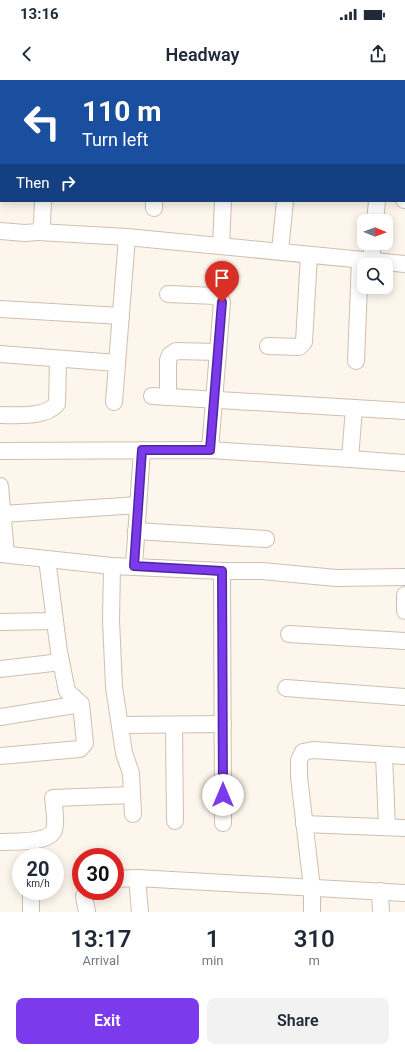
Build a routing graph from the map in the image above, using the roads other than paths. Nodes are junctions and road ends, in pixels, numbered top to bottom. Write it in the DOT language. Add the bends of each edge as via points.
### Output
graph roads {
  1 [pos="43,202"];
  2 [pos="223,202"];
  3 [pos="285,202"];
  4 [pos="377,202"];
  5 [pos="376,214"];
  6 [pos="0,231"];
  7 [pos="38,232"];
  8 [pos="126,237"];
  9 [pos="221,246"];
  10 [pos="280,251"];
  11 [pos="309,255"];
  12 [pos="357,259"];
  13 [pos="393,263"];
  14 [pos="405,264"];
  15 [pos="168,294"];
  16 [pos="363,294"];
  17 [pos="0,309"];
  18 [pos="121,316"];
  19 [pos="268,346"];
  20 [pos="218,352"];
  21 [pos="0,354"];
  22 [pos="58,359"];
  23 [pos="356,361"];
  24 [pos="117,364"];
  25 [pos="152,396"];
  26 [pos="168,397"];
  27 [pos="214,400"];
  28 [pos="114,402"];
  29 [pos="354,408"];
  30 [pos="405,411"];
  31 [pos="0,415"];
  32 [pos="142,450"];
  33 [pos="210,450"];
  34 [pos="0,452"];
  35 [pos="350,459"];
  36 [pos="405,463"];
  37 [pos="0,486"];
  38 [pos="138,505"];
  39 [pos="2,514"];
  40 [pos="136,531"];
  41 [pos="266,539"];
  42 [pos="3,554"];
  43 [pos="47,559"];
  44 [pos="112,566"];
  45 [pos="134,566"];
  46 [pos="222,571"];
  47 [pos="405,577"];
  48 [pos="405,594"];
  49 [pos="405,611"];
  50 [pos="55,620"];
  51 [pos="0,622"];
  52 [pos="289,634"];
  53 [pos="405,641"];
  54 [pos="61,662"];
  55 [pos="0,669"];
  56 [pos="286,688"];
  57 [pos="405,697"];
  58 [pos="81,704"];
  59 [pos="0,717"];
  60 [pos="222,724"];
  61 [pos="121,725"];
  62 [pos="174,725"];
  63 [pos="384,755"];
  64 [pos="0,756"];
  65 [pos="405,756"];
  66 [pos="132,795"];
  67 [pos="133,814"];
  68 [pos="175,821"];
  69 [pos="223,823"];
  70 [pos="304,824"];
  71 [pos="387,827"];
  72 [pos="405,828"];
  73 [pos="0,837"];
  74 [pos="137,878"];
  75 [pos="124,879"];
  76 [pos="312,888"];
  77 [pos="380,892"];
  78 [pos="405,892"];
  79 [pos="85,900"];
  80 [pos="87,912"];
  81 [pos="140,912"];
  82 [pos="312,912"];
  83 [pos="381,912"];
  1 -- 7 [label="street" via="42,224"];
  2 -- 9 [label="street"];
  3 -- 10 [label="street"];
  4 -- 5 [label="street"];
  6 -- 7 [label="street"];
  7 -- 8 [label="street"];
  8 -- 9 [label="street"];
  8 -- 18 [label="street"];
  9 -- 10 [label="street"];
  10 -- 11 [label="street"];
  11 -- 12 [label="street"];
  11 -- 19 [label="street" via="304,342 299,347"];
  13 -- 14 [label="street"];
  15 -- 20 [label="street" via="216,296 222,302"];
  16 -- 23 [label="street"];
  17 -- 18 [label="street"];
  18 -- 24 [label="street"];
  20 -- 26 [label="street" via="176,351 170,354"];
  20 -- 27 [label="street"];
  21 -- 22 [label="street"];
  22 -- 24 [label="street"];
  22 -- 31 [label="street" via="57,404 51,411 39,414"];
  24 -- 28 [label="street"];
  25 -- 26 [label="street"];
  26 -- 27 [label="street"];
  27 -- 29 [label="street"];
  27 -- 33 [label="street"];
  29 -- 30 [label="street"];
  29 -- 35 [label="street"];
  32 -- 33 [label="street"];
  32 -- 34 [label="street"];
  32 -- 38 [label="street"];
  33 -- 35 [label="street"];
  35 -- 36 [label="street"];
  37 -- 39 [label="street"];
  38 -- 39 [label="street"];
  38 -- 40 [label="street"];
  39 -- 42 [label="street"];
  40 -- 41 [label="street"];
  40 -- 45 [label="street"];
  42 -- 43 [label="street"];
  43 -- 44 [label="street"];
  43 -- 50 [label="street"];
  44 -- 45 [label="street"];
  44 -- 61 [label="street" via="114,687"];
  45 -- 46 [label="street"];
  46 -- 47 [label="street" via="262,571 336,578"];
  46 -- 60 [label="street"];
  48 -- 49 [label="street"];
  50 -- 51 [label="street"];
  50 -- 54 [label="street"];
  52 -- 53 [label="street"];
  54 -- 55 [label="street"];
  54 -- 58 [label="street" via="67,691"];
  56 -- 57 [label="street"];
  58 -- 59 [label="street"];
  58 -- 64 [label="street" via="85,744 80,749"];
  60 -- 62 [label="street"];
  60 -- 69 [label="street"];
  61 -- 62 [label="street"];
  61 -- 66 [label="street" via="124,753 131,774"];
  62 -- 68 [label="street"];
  63 -- 65 [label="street"];
  63 -- 70 [label="street" via="313,750 304,752 299,760"];
  63 -- 71 [label="street"];
  66 -- 67 [label="street"];
  66 -- 73 [label="street" via="53,798 55,821 54,830 49,836 39,840"];
  70 -- 71 [label="street"];
  70 -- 76 [label="street"];
  71 -- 72 [label="street"];
  74 -- 75 [label="street"];
  74 -- 76 [label="street"];
  74 -- 81 [label="street"];
  76 -- 77 [label="street"];
  76 -- 82 [label="street"];
  77 -- 78 [label="street"];
  77 -- 83 [label="street"];
  79 -- 80 [label="street"];
}
